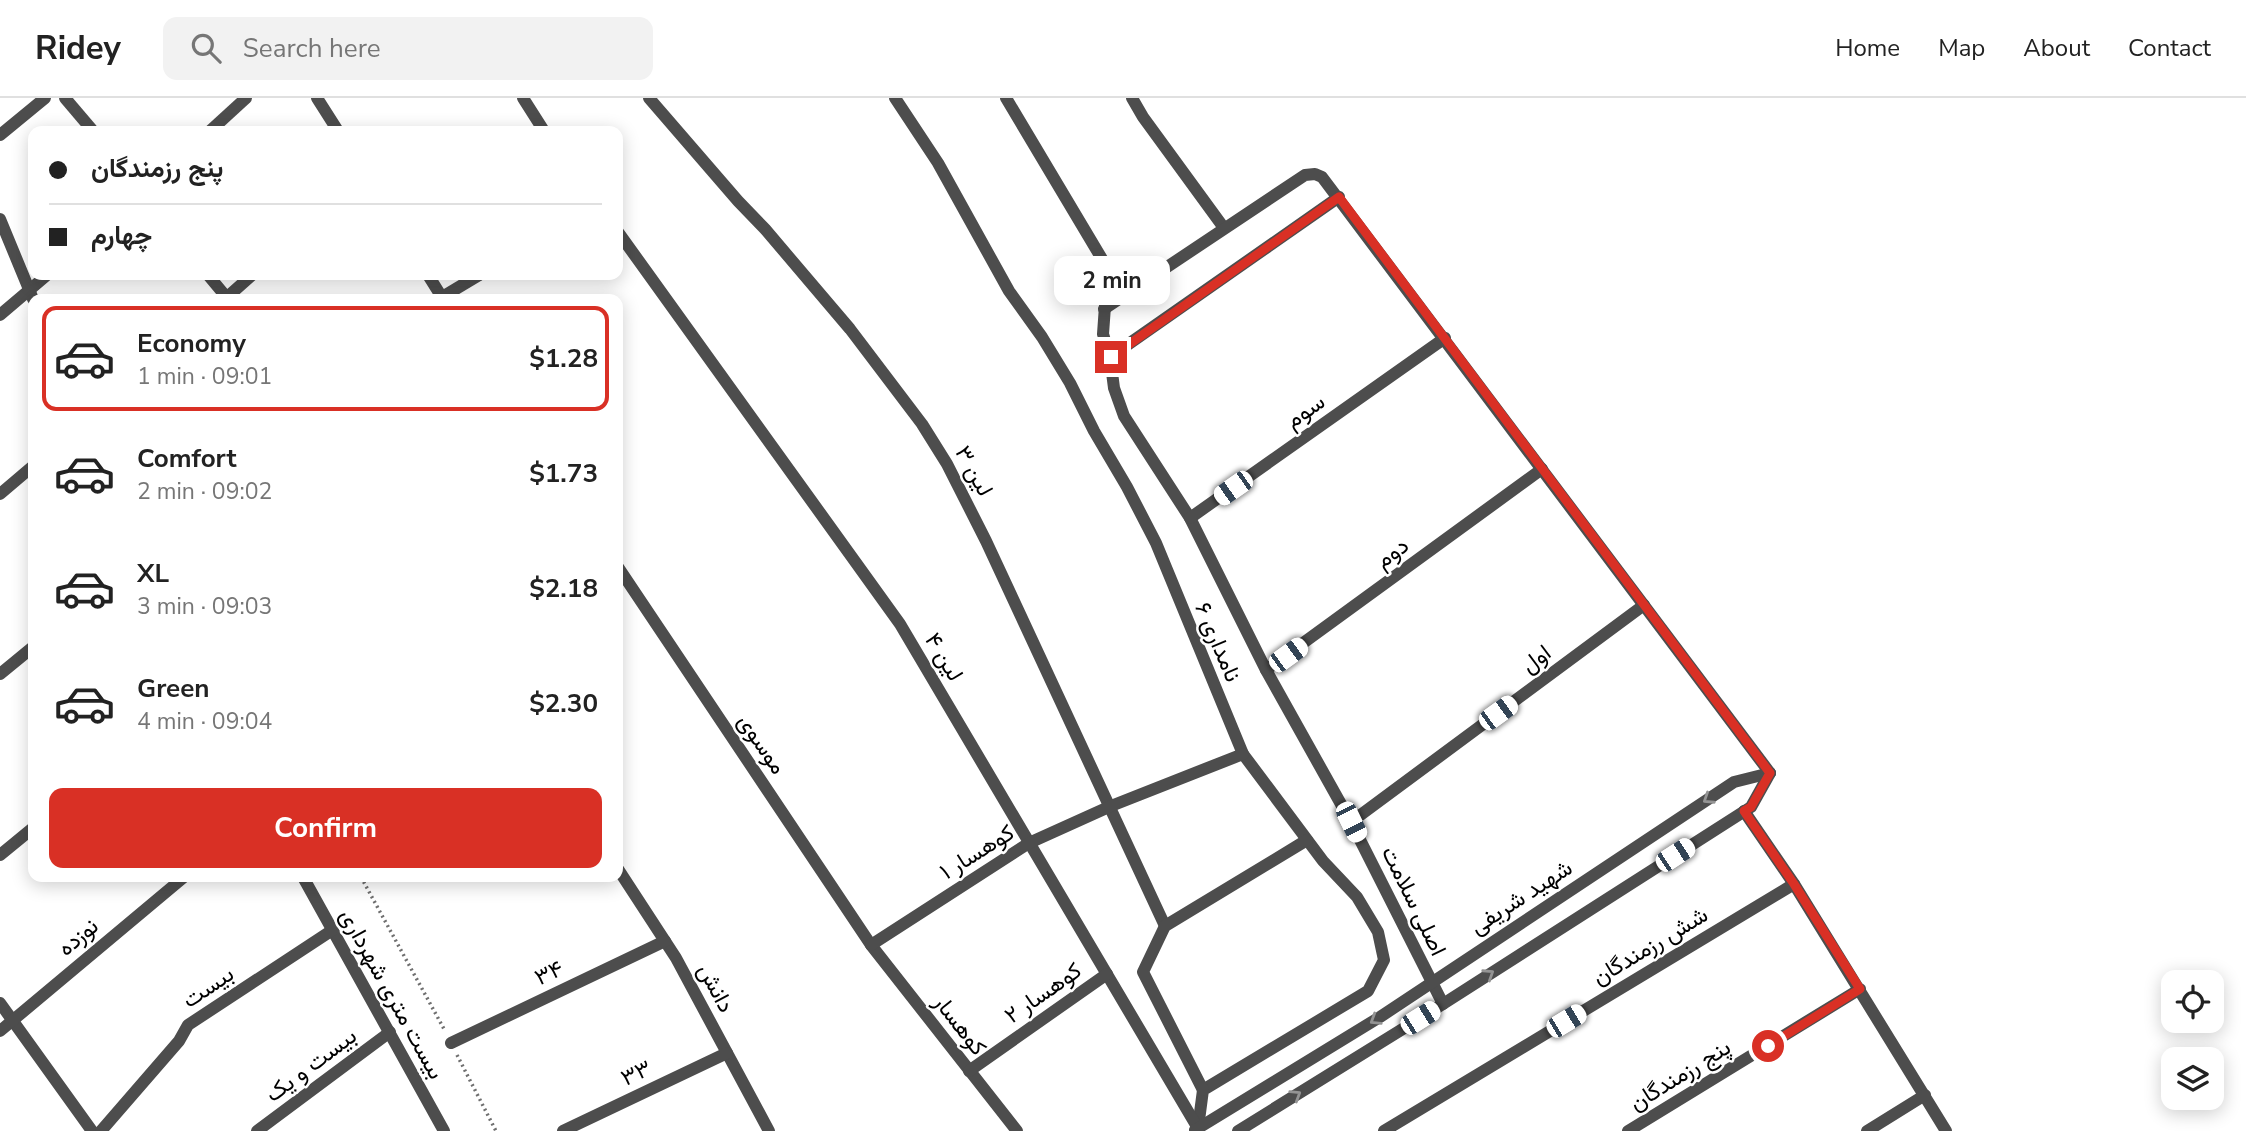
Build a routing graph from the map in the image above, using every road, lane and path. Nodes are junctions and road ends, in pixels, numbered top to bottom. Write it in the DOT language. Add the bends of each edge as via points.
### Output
graph roads {
  1 [pos="45,98"];
  2 [pos="65,98"];
  3 [pos="246,98"];
  4 [pos="317,98"];
  5 [pos="523,98"];
  6 [pos="649,98"];
  7 [pos="895,98"];
  8 [pos="1006,98"];
  9 [pos="1132,98"];
  10 [pos="89,126"];
  11 [pos="215,126"];
  12 [pos="335,126"];
  13 [pos="541,126"];
  14 [pos="0,135"];
  15 [pos="1339,197"];
  16 [pos="0,219"];
  17 [pos="1224,228"];
  18 [pos="623,239"];
  19 [pos="43,280"];
  20 [pos="247,280"];
  21 [pos="471,280"];
  22 [pos="31,294"];
  23 [pos="32,294"];
  24 [pos="231,294"];
  25 [pos="448,294"];
  26 [pos="28,297"];
  27 [pos="1104,309"];
  28 [pos="0,315"];
  29 [pos="1445,338"];
  30 [pos="1111,357"];
  31 [pos="1542,469"];
  32 [pos="28,470"];
  33 [pos="0,494"];
  34 [pos="1190,518"];
  35 [pos="623,574"];
  36 [pos="1644,605"];
  37 [pos="28,651"];
  38 [pos="1266,670"];
  39 [pos="0,674"];
  40 [pos="1243,754"];
  41 [pos="1770,773"];
  42 [pos="1111,806"];
  43 [pos="1744,811"];
  44 [pos="1351,822"];
  45 [pos="28,832"];
  46 [pos="1307,840"];
  47 [pos="1029,843"];
  48 [pos="0,856"];
  49 [pos="623,877"];
  50 [pos="178,882"];
  51 [pos="306,882"];
  52 [pos="364,882"];
  53 [pos="1794,884"];
  54 [pos="1165,926"];
  55 [pos="331,931"];
  56 [pos="665,941"];
  57 [pos="871,945"];
  58 [pos="1107,974"];
  59 [pos="1430,982"];
  60 [pos="1860,989"];
  61 [pos="0,1003"];
  62 [pos="1443,1004"];
  63 [pos="12,1020"];
  64 [pos="0,1031"];
  65 [pos="390,1032"];
  66 [pos="451,1042"];
  67 [pos="727,1054"];
  68 [pos="969,1071"];
  69 [pos="1203,1090"];
  70 [pos="1925,1096"];
  71 [pos="1197,1130"];
  72 [pos="92,1131"];
  73 [pos="101,1131"];
  74 [pos="257,1131"];
  75 [pos="444,1131"];
  76 [pos="496,1131"];
  77 [pos="563,1131"];
  78 [pos="769,1131"];
  79 [pos="1017,1131"];
  80 [pos="1238,1131"];
  81 [pos="1384,1131"];
  82 [pos="1628,1131"];
  83 [pos="1867,1131"];
  84 [pos="1946,1131"];
  1 -- 14 [label="street"];
  2 -- 10 [label="street"];
  3 -- 11 [label="street"];
  4 -- 12 [label="street"];
  5 -- 13 [label="street"];
  6 -- 42 [label="street, لین ۳" via="850,329 922,424 968,503"];
  7 -- 40 [label="street, نامداری ۶" via="938,163 1009,291 1070,383 1127,487 1156,543"];
  8 -- 27 [label="street, اصلی سلامت" via="1105,264"];
  9 -- 17 [label="street"];
  15 -- 17 [label="street" via="1322,177 1305,175"];
  15 -- 29 [label="street"];
  15 -- 30 [label="street"];
  16 -- 22 [label="street"];
  17 -- 27 [label="street"];
  18 -- 47 [label="street, لین ۴" via="900,624"];
  19 -- 23 [label="street"];
  20 -- 24 [label="street"];
  21 -- 25 [label="street"];
  26 -- 28 [label="street"];
  27 -- 30 [label="street, اصلی سلامت" via="1103,334"];
  29 -- 31 [label="street"];
  29 -- 34 [label="street, سوم"];
  30 -- 34 [label="street, اصلی سلامت" via="1114,388 1125,416"];
  31 -- 36 [label="street"];
  31 -- 38 [label="street, دوم"];
  32 -- 33 [label="street"];
  34 -- 38 [label="street, اصلی سلامت"];
  35 -- 57 [label="street, موسوی"];
  36 -- 41 [label="street"];
  36 -- 44 [label="street, اول"];
  37 -- 39 [label="street"];
  38 -- 44 [label="street, اصلی سلامت"];
  40 -- 42 [label="street, کوهسار ۱"];
  40 -- 46 [label="street, نامداری ۶"];
  41 -- 43 [label="street, شهید شریفی" via="1751,807"];
  41 -- 59 [label="street, شهید شریفی, one-way" via="1734,782"];
  42 -- 47 [label="street, کوهسار ۱"];
  42 -- 54 [label="street, لین ۳"];
  43 -- 53 [label="street"];
  62 -- 43 [label="street, شهید شریفی, one-way"];
  44 -- 59 [label="street, اصلی سلامت"];
  45 -- 48 [label="street"];
  46 -- 54 [label="street"];
  46 -- 69 [label="street, نامداری ۶" via="1357,897 1378,932 1384,960 1368,991"];
  47 -- 57 [label="street, کوهسار ۱"];
  47 -- 58 [label="street, لین ۴"];
  49 -- 56 [label="street, دانش"];
  50 -- 63 [label="street, نوزده"];
  51 -- 55 [label="street, بیست متری شهرداری"];
  52 -- 66 [label="path"];
  53 -- 60 [label="street"];
  53 -- 81 [label="street, شش رزمندگان"];
  54 -- 69 [label="street" via="1143,972"];
  55 -- 65 [label="street, بیست متری شهرداری"];
  55 -- 73 [label="street, بیست" via="188,1025"];
  56 -- 66 [label="street, ۳۴"];
  56 -- 67 [label="street, دانش"];
  57 -- 68 [label="street, کوهسار"];
  58 -- 68 [label="street, کوهسار ۲"];
  58 -- 71 [label="street, لین ۴"];
  59 -- 62 [label="street, اصلی سلامت"];
  59 -- 71 [label="street, شهید شریفی, one-way"];
  60 -- 70 [label="street"];
  60 -- 82 [label="street, پنج رزمندگان"];
  61 -- 63 [label="street"];
  80 -- 62 [label="street, شهید شریفی, one-way"];
  63 -- 64 [label="street, نوزده"];
  63 -- 72 [label="street"];
  65 -- 74 [label="street, بیست و یک"];
  65 -- 75 [label="street, بیست متری شهرداری"];
  66 -- 76 [label="path"];
  67 -- 77 [label="street, ۳۳"];
  67 -- 78 [label="street, دانش"];
  68 -- 79 [label="street, کوهسار"];
  69 -- 71 [label="street"];
  70 -- 83 [label="street"];
  70 -- 84 [label="street"];
}
